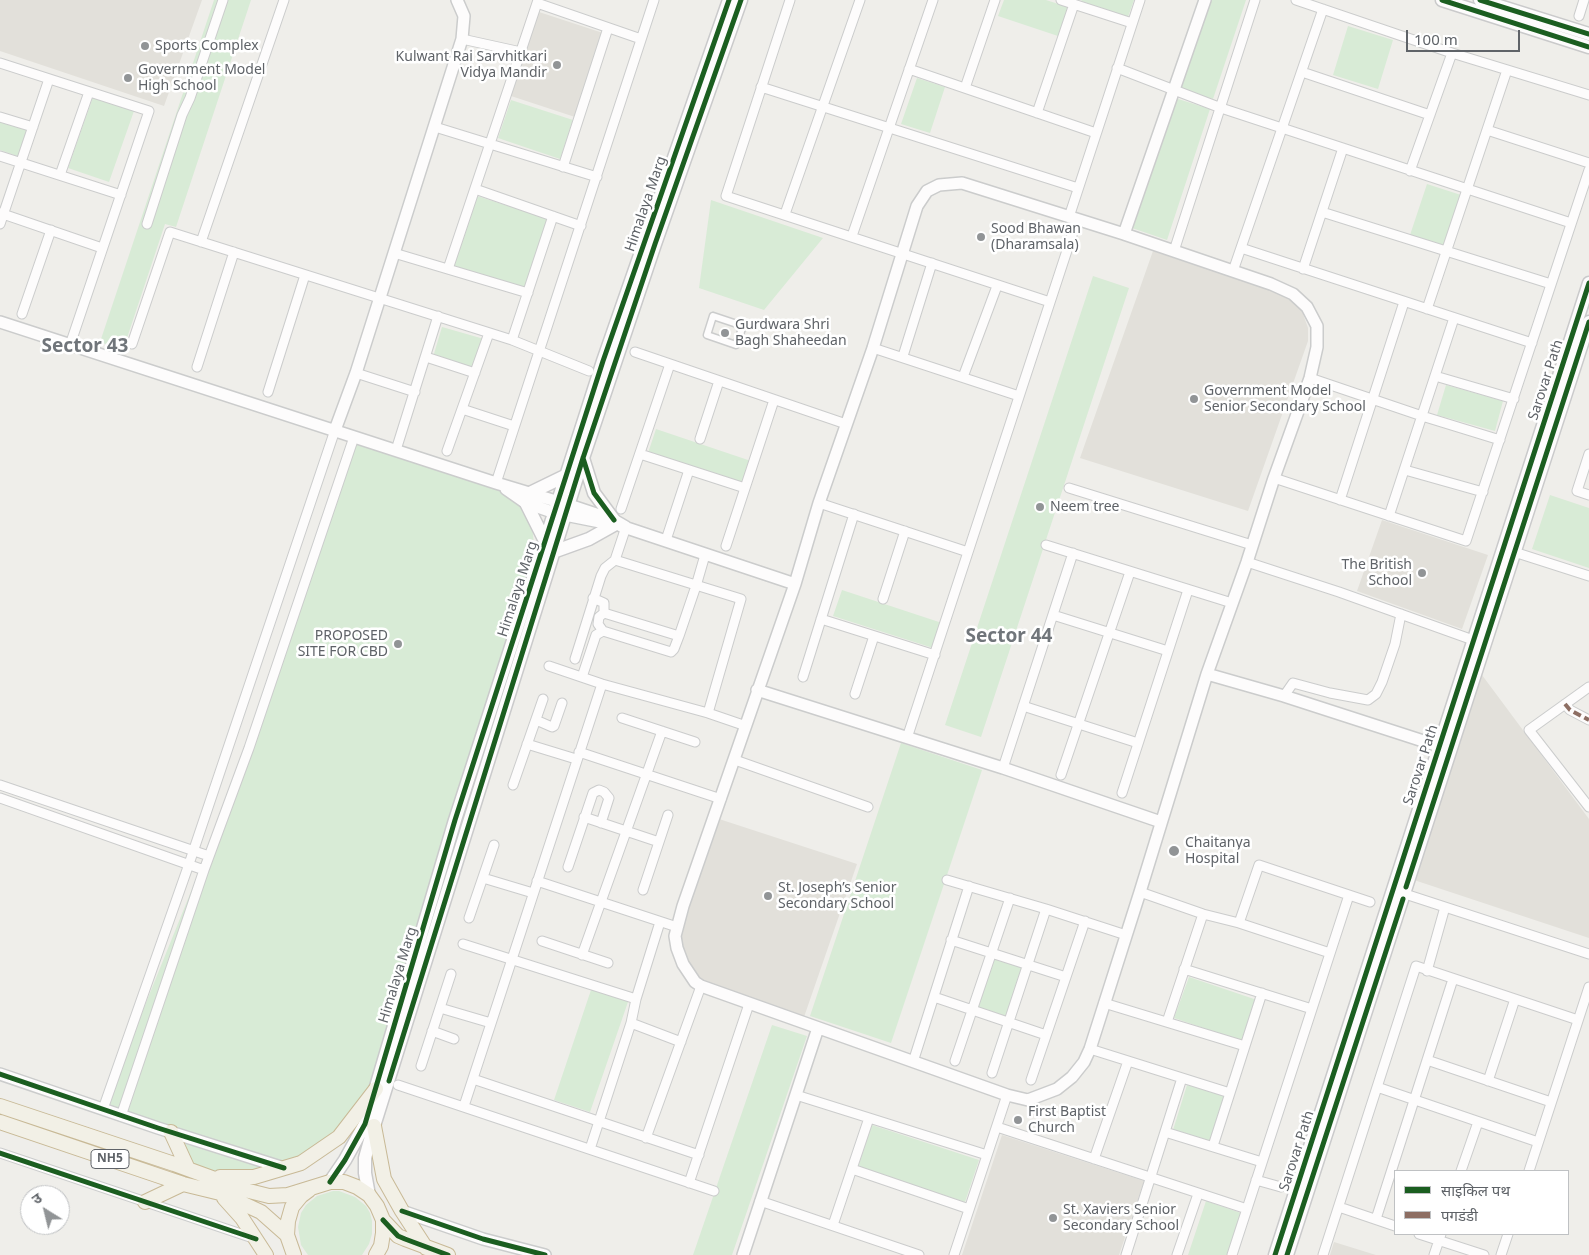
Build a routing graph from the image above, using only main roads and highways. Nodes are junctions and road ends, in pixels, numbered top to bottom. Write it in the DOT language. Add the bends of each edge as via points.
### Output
graph roads {
  1 [pos="729,0"];
  2 [pos="741,0"];
  3 [pos="1442,0"];
  4 [pos="1480,0"];
  5 [pos="1589,34"];
  6 [pos="1589,47"];
  7 [pos="1589,283"];
  8 [pos="1589,322"];
  9 [pos="583,458"];
  10 [pos="567,475"];
  11 [pos="562,508"];
  12 [pos="545,541"];
  13 [pos="1509,550"];
  14 [pos="554,552"];
  15 [pos="1445,748"];
  16 [pos="1398,891"];
  17 [pos="376,1089"];
  18 [pos="0,1106"];
  19 [pos="0,1122"];
  20 [pos="374,1126"];
  21 [pos="172,1132"];
  22 [pos="188,1169"];
  23 [pos="211,1178"];
  24 [pos="330,1182"];
  25 [pos="183,1184"];
  26 [pos="312,1187"];
  27 [pos="220,1193"];
  28 [pos="369,1195"];
  29 [pos="145,1202"];
  30 [pos="382,1220"];
  31 [pos="287,1235"];
  32 [pos="426,1248"];
  33 [pos="266,1255"];
  34 [pos="294,1255"];
  35 [pos="376,1255"];
  36 [pos="448,1255"];
  37 [pos="1275,1255"];
  38 [pos="1287,1255"];
  1 -- 10 [label="main road, Himalaya Marg" via="606,352"];
  2 -- 9 [label="main road, Himalaya Marg"];
  3 -- 6 [label="main road"];
  4 -- 5 [label="main road"];
  7 -- 13 [label="main road, Sarovar Path"];
  8 -- 13 [label="main road, Sarovar Path"];
  9 -- 11 [label="main road, Himalaya Marg"];
  9 -- 14 [label="main road" via="594,493 619,520 589,539"];
  10 -- 11 [label="main road, Himalaya Marg"];
  10 -- 12 [label="main road" via="528,498"];
  11 -- 12 [label="main road, Himalaya Marg"];
  11 -- 14 [label="main road, Himalaya Marg"];
  12 -- 17 [label="main road, Himalaya Marg" via="455,820"];
  13 -- 15 [label="main road, Sarovar Path"];
  13 -- 15 [label="main road, Sarovar Path" via="1473,640"];
  14 -- 20 [label="main road, Himalaya Marg"];
  15 -- 16 [label="main road, Sarovar Path"];
  16 -- 37 [label="main road, Sarovar Path"];
  16 -- 38 [label="main road, Sarovar Path"];
  17 -- 23 [label="highway" via="339,1137 301,1164 254,1177"];
  17 -- 24 [label="main road, Himalaya Marg" via="365,1124"];
  18 -- 22 [label="highway, NH5"];
  19 -- 25 [label="highway, NH5 / NH5"];
  20 -- 28 [label="main road, Himalaya Marg" via="365,1158"];
  20 -- 32 [label="highway" via="384,1179"];
  21 -- 22 [label="highway"];
  22 -- 23 [label="highway, NH5"];
  23 -- 26 [label="highway, NH5" via="269,1196 288,1195"];
  24 -- 26 [label="highway, NH5"];
  24 -- 28 [label="highway, NH5" via="344,1182"];
  25 -- 27 [label="highway, NH5 / NH5"];
  25 -- 29 [label="highway"];
  26 -- 31 [label="highway, NH5" via="292,1207"];
  27 -- 31 [label="highway, NH5 / NH5" via="261,1212"];
  27 -- 33 [label="highway" via="242,1218"];
  28 -- 30 [label="highway" via="378,1206"];
  30 -- 32 [label="highway" via="398,1236"];
  30 -- 35 [label="highway" via="384,1233"];
  31 -- 34 [label="highway, NH5"];
  32 -- 36 [label="highway"];
}
